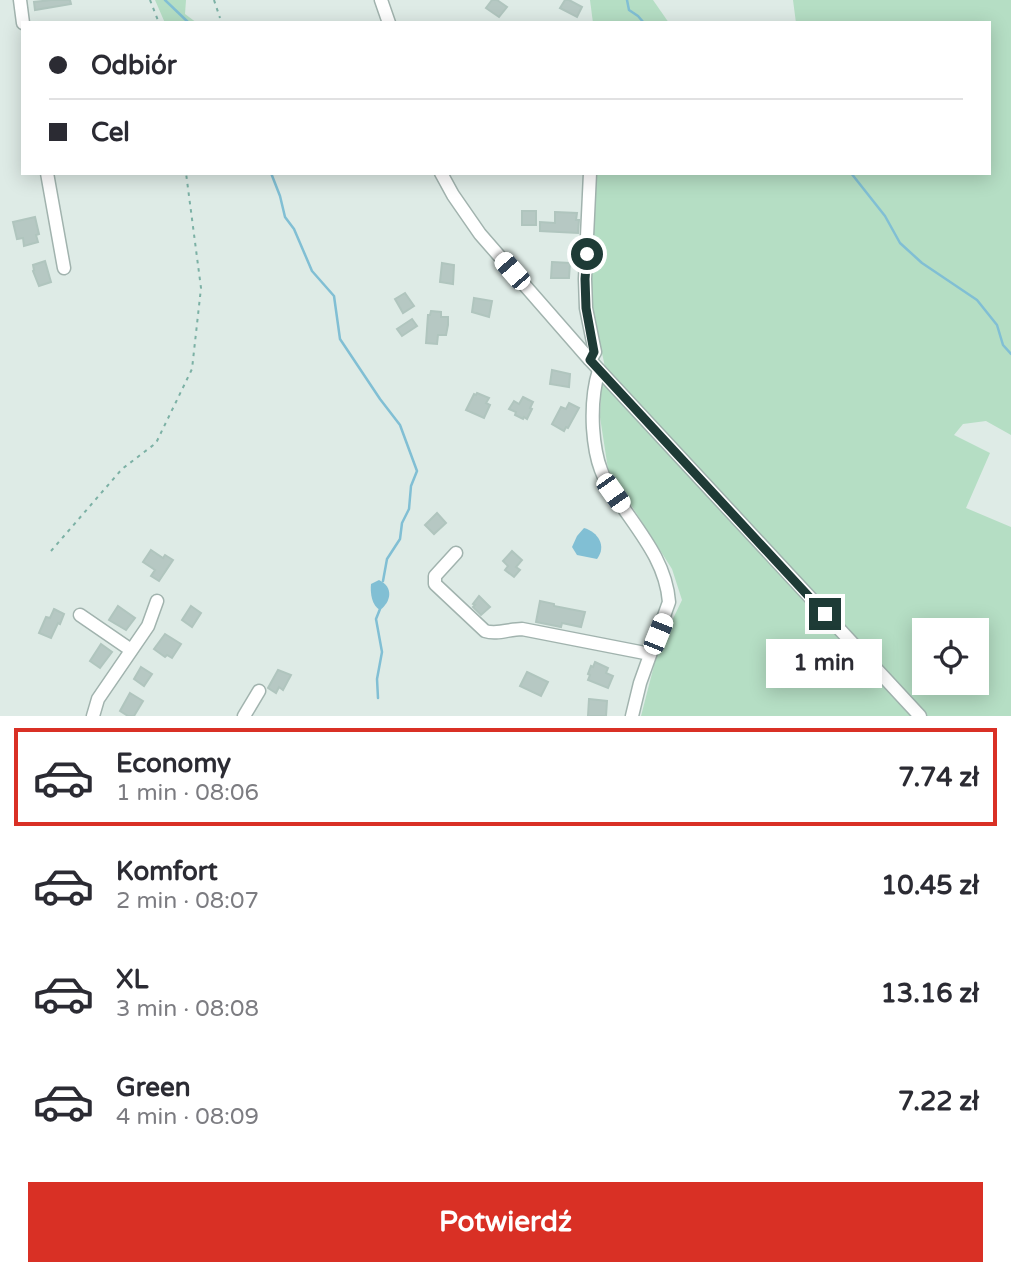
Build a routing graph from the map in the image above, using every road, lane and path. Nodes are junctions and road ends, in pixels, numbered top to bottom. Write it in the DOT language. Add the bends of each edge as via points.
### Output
graph roads {
  1 [pos="20,0"];
  2 [pos="149,0"];
  3 [pos="214,0"];
  4 [pos="382,0"];
  5 [pos="220,18"];
  6 [pos="23,21"];
  7 [pos="158,21"];
  8 [pos="388,21"];
  9 [pos="47,175"];
  10 [pos="186,175"];
  11 [pos="441,175"];
  12 [pos="590,175"];
  13 [pos="64,268"];
  14 [pos="595,365"];
  15 [pos="51,551"];
  16 [pos="456,553"];
  17 [pos="157,601"];
  18 [pos="80,615"];
  19 [pos="131,650"];
  20 [pos="650,654"];
  21 [pos="259,691"];
  22 [pos="93,716"];
  23 [pos="244,716"];
  24 [pos="632,716"];
  25 [pos="920,716"];
  1 -- 6 [label="street"];
  2 -- 7 [label="path"];
  3 -- 5 [label="path"];
  4 -- 8 [label="street"];
  9 -- 13 [label="street"];
  10 -- 15 [label="path" via="201,288 192,369 156,443 122,469"];
  11 -- 14 [label="street" via="480,234"];
  12 -- 14 [label="street" via="585,279"];
  14 -- 20 [label="street" via="592,418 601,472 656,556 668,590 669,602"];
  14 -- 25 [label="street"];
  16 -- 20 [label="street" via="435,576 435,584 485,631 522,629"];
  17 -- 19 [label="street" via="148,626"];
  18 -- 19 [label="street"];
  19 -- 22 [label="street" via="98,699"];
  20 -- 24 [label="street"];
  21 -- 23 [label="street"];
}
